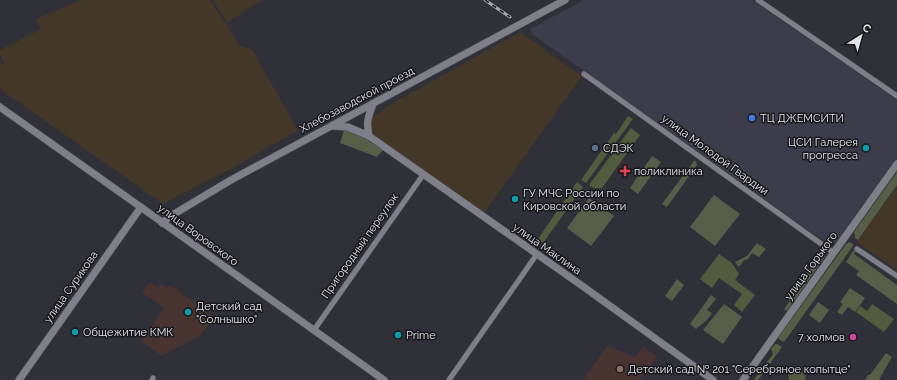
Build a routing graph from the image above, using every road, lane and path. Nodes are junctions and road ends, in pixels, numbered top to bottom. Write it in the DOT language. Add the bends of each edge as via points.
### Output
graph roads {
  1 [pos="565,0"];
  2 [pos="758,0"];
  3 [pos="584,74"];
  4 [pos="897,96"];
  5 [pos="374,104"];
  6 [pos="0,107"];
  7 [pos="332,126"];
  8 [pos="369,136"];
  9 [pos="897,164"];
  10 [pos="423,174"];
  11 [pos="141,207"];
  12 [pos="162,223"];
  13 [pos="857,249"];
  14 [pos="834,253"];
  15 [pos="537,254"];
  16 [pos="897,276"];
  17 [pos="314,330"];
  18 [pos="19,380"];
  19 [pos="384,380"];
  20 [pos="449,380"];
  21 [pos="712,380"];
  22 [pos="743,380"];
  1 -- 5 [label="street, Хлебозаводской проезд"];
  2 -- 4 [label="street"];
  3 -- 14 [label="street, улица Молодой Гвардии"];
  5 -- 7 [label="street, Хлебозаводской проезд"];
  5 -- 8 [label="street" via="366,125"];
  6 -- 11 [label="street, улица Воровского"];
  7 -- 8 [label="street, улица Маклина" via="348,127"];
  7 -- 12 [label="street, Хлебозаводской проезд" via="231,180"];
  8 -- 10 [label="street, улица Маклина"];
  9 -- 14 [label="street, улица Горького"];
  10 -- 15 [label="street, улица Маклина"];
  10 -- 17 [label="street, Пригородный переулок"];
  11 -- 12 [label="street, улица Воровского"];
  11 -- 18 [label="street, улица Сурикова"];
  12 -- 17 [label="street, улица Воровского"];
  13 -- 16 [label="street"];
  14 -- 22 [label="street, улица Горького"];
  15 -- 20 [label="street"];
  15 -- 21 [label="street, улица Маклина"];
  17 -- 19 [label="street, улица Воровского"];
}
